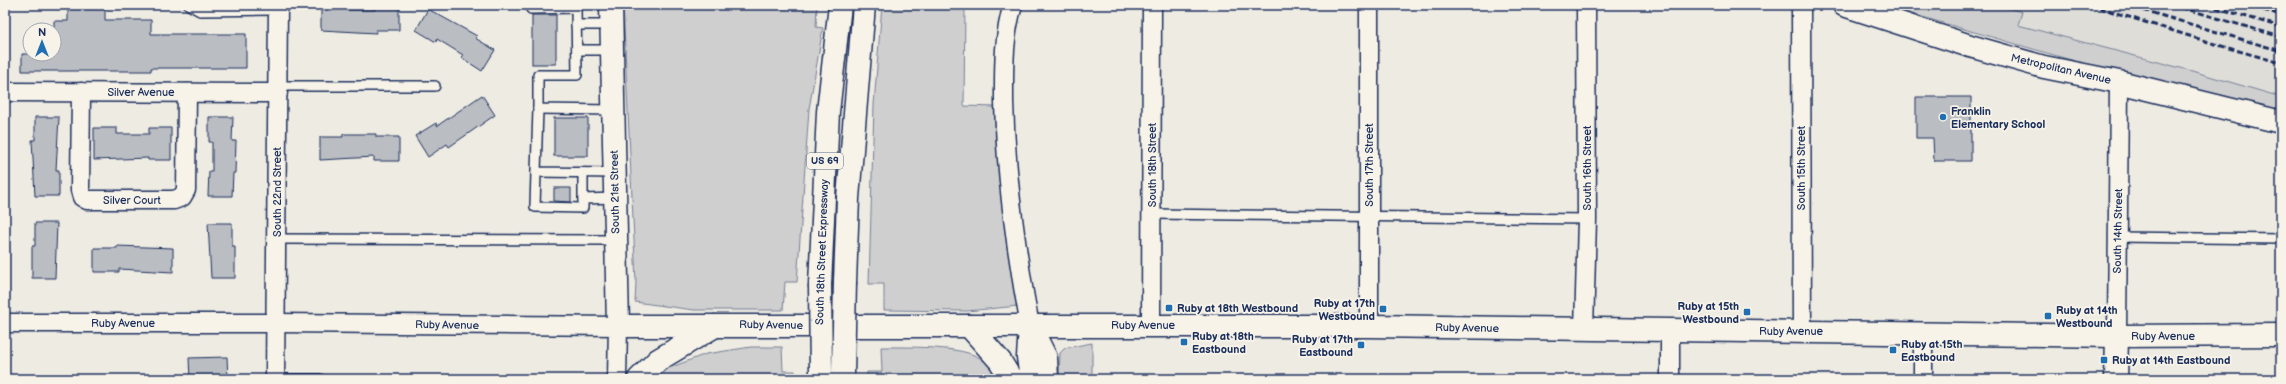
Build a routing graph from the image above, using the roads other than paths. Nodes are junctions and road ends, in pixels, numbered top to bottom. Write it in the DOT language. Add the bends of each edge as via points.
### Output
graph roads {
  1 [pos="189,5"];
  2 [pos="531,5"];
  3 [pos="840,5"];
  4 [pos="864,5"];
  5 [pos="1012,5"];
  6 [pos="1152,5"];
  7 [pos="1369,5"];
  8 [pos="1586,5"];
  9 [pos="1801,5"];
  10 [pos="1844,5"];
  11 [pos="575,7"];
  12 [pos="278,8"];
  13 [pos="611,15"];
  14 [pos="576,25"];
  15 [pos="576,50"];
  16 [pos="612,50"];
  17 [pos="2119,82"];
  18 [pos="435,86"];
  19 [pos="278,89"];
  20 [pos="5,92"];
  21 [pos="81,92"];
  22 [pos="187,93"];
  23 [pos="538,109"];
  24 [pos="613,110"];
  25 [pos="2281,122"];
  26 [pos="536,172"];
  27 [pos="583,173"];
  28 [pos="615,173"];
  29 [pos="615,198"];
  30 [pos="583,199"];
  31 [pos="1152,214"];
  32 [pos="1369,216"];
  33 [pos="1587,219"];
  34 [pos="2118,237"];
  35 [pos="276,239"];
  36 [pos="2281,239"];
  37 [pos="616,240"];
  38 [pos="5,323"];
  39 [pos="276,323"];
  40 [pos="718,325"];
  41 [pos="1151,325"];
  42 [pos="618,326"];
  43 [pos="969,326"];
  44 [pos="1030,326"];
  45 [pos="1369,326"];
  46 [pos="1584,330"];
  47 [pos="1802,330"];
  48 [pos="1670,331"];
  49 [pos="1923,333"];
  50 [pos="2281,335"];
  51 [pos="2117,336"];
  52 [pos="821,377"];
  53 [pos="843,377"];
  54 [pos="277,379"];
  55 [pos="320,379"];
  56 [pos="617,379"];
  57 [pos="639,379"];
  58 [pos="1011,379"];
  59 [pos="1031,379"];
  60 [pos="1048,379"];
  61 [pos="1670,379"];
  62 [pos="1923,379"];
  63 [pos="2116,379"];
  1 -- 12 [label="lane" via="200,11"];
  2 -- 11 [label="lane" via="531,9"];
  3 -- 52 [label="main road, South 18th Street Expressway / US 69, bridge" via="828,112 820,285"];
  4 -- 53 [label="main road, US 69, bridge" via="848,198"];
  5 -- 44 [label="street" via="1004,52 1005,146 1018,262"];
  6 -- 31 [label="street, South 18th Street"];
  7 -- 32 [label="street, South 17th Street"];
  8 -- 33 [label="street, South 16th Street"];
  9 -- 47 [label="street, South 15th Street"];
  10 -- 17 [label="main road, Metropolitan Avenue" via="2044,67"];
  11 -- 14 [label="lane"];
  12 -- 19 [label="street, South 22nd Street"];
  13 -- 14 [label="lane"];
  13 -- 16 [label="main road, South 21st Street"];
  14 -- 15 [label="lane"];
  15 -- 16 [label="lane"];
  15 -- 23 [label="lane" via="577,75 538,75"];
  16 -- 24 [label="main road, South 21st Street"];
  17 -- 25 [label="main road, Metropolitan Avenue"];
  17 -- 34 [label="street, South 14th Street"];
  18 -- 19 [label="lane"];
  19 -- 22 [label="street, Silver Avenue"];
  19 -- 35 [label="street, South 22nd Street"];
  20 -- 21 [label="street, Silver Avenue"];
  21 -- 22 [label="street, Silver Avenue"];
  21 -- 22 [label="street, Silver Court" via="80,190 82,197 87,200 174,200 182,197 186,190"];
  23 -- 24 [label="lane"];
  23 -- 26 [label="lane"];
  24 -- 28 [label="main road, South 21st Street"];
  26 -- 27 [label="lane"];
  26 -- 30 [label="lane" via="535,207 583,208"];
  27 -- 28 [label="lane"];
  27 -- 30 [label="lane"];
  28 -- 29 [label="main road, South 21st Street"];
  29 -- 30 [label="lane"];
  29 -- 37 [label="main road, South 21st Street"];
  31 -- 32 [label="lane"];
  31 -- 41 [label="street, South 18th Street"];
  32 -- 33 [label="lane"];
  32 -- 45 [label="street, South 17th Street"];
  33 -- 46 [label="street, South 16th Street"];
  34 -- 36 [label="lane"];
  34 -- 51 [label="street, South 14th Street"];
  35 -- 37 [label="lane"];
  35 -- 39 [label="street, South 22nd Street"];
  37 -- 42 [label="main road, South 21st Street"];
  38 -- 39 [label="street, Ruby Avenue"];
  39 -- 42 [label="street, Ruby Avenue"];
  39 -- 54 [label="street, South 22nd Street"];
  40 -- 42 [label="main road, Ruby Avenue"];
  40 -- 43 [label="main road, Ruby Avenue"];
  40 -- 57 [label="main road" via="658,360"];
  41 -- 44 [label="main road, Ruby Avenue"];
  41 -- 45 [label="main road, Ruby Avenue"];
  42 -- 56 [label="street, South 21st Street"];
  43 -- 44 [label="main road, Ruby Avenue"];
  43 -- 58 [label="main road" via="1000,361"];
  44 -- 59 [label="main road" via="1028,357"];
  44 -- 60 [label="main road" via="1046,358"];
  45 -- 46 [label="main road, Ruby Avenue"];
  46 -- 48 [label="main road, Ruby Avenue"];
  47 -- 48 [label="main road, Ruby Avenue"];
  47 -- 49 [label="main road, Ruby Avenue"];
  48 -- 61 [label="street"];
  49 -- 51 [label="main road, Ruby Avenue"];
  49 -- 62 [label="street"];
  50 -- 51 [label="main road, Ruby Avenue"];
  51 -- 63 [label="main road, South 14th Street"];
  54 -- 55 [label="lane"];
}
